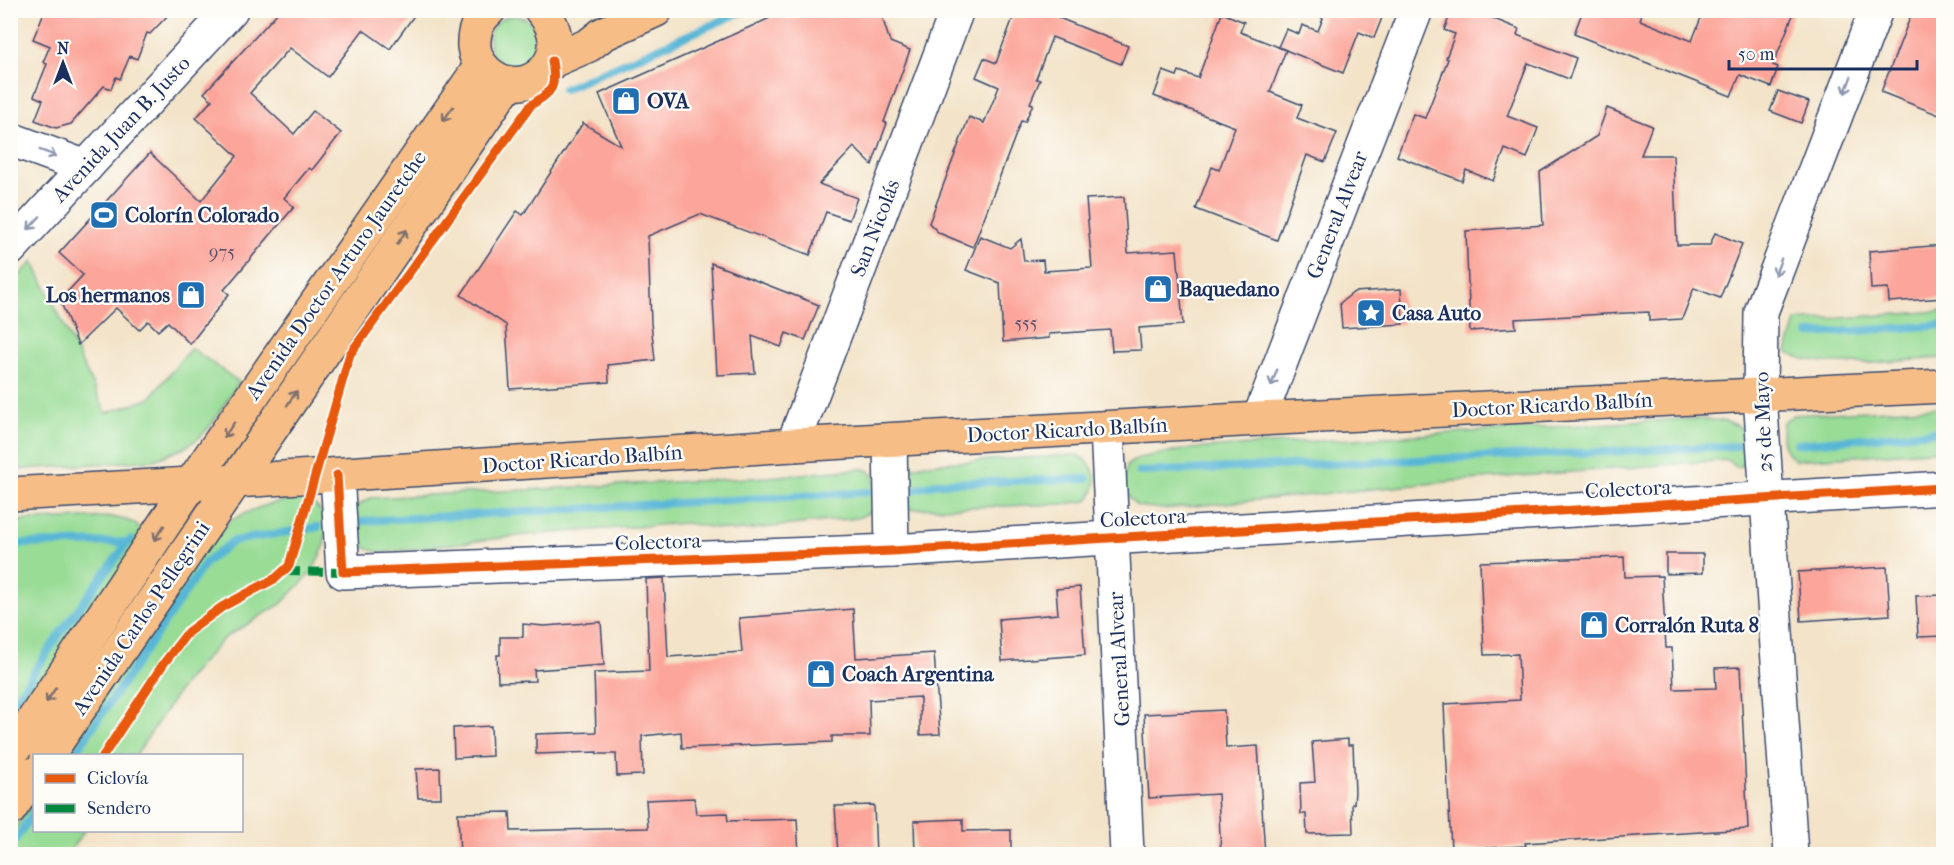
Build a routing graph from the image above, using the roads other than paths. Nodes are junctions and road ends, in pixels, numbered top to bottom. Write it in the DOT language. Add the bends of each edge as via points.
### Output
graph roads {
  1 [pos="231,10"];
  2 [pos="489,10"];
  3 [pos="656,10"];
  4 [pos="957,10"];
  5 [pos="1416,10"];
  6 [pos="1876,10"];
  7 [pos="547,18"];
  8 [pos="603,34"];
  9 [pos="552,61"];
  10 [pos="494,75"];
  11 [pos="10,139"];
  12 [pos="86,167"];
  13 [pos="10,249"];
  14 [pos="1944,386"];
  15 [pos="1760,394"];
  16 [pos="1259,419"];
  17 [pos="1107,428"];
  18 [pos="890,440"];
  19 [pos="793,445"];
  20 [pos="337,475"];
  21 [pos="235,481"];
  22 [pos="191,484"];
  23 [pos="1944,488"];
  24 [pos="10,494"];
  25 [pos="1767,499"];
  26 [pos="1113,537"];
  27 [pos="892,551"];
  28 [pos="48,754"];
  29 [pos="10,755"];
  30 [pos="33,775"];
  31 [pos="10,809"];
  32 [pos="1127,855"];
  33 [pos="1791,855"];
  1 -- 12 [label="street, Avenida Juan B. Justo"];
  2 -- 10 [label="main road" via="477,25 475,54"];
  3 -- 8 [label="main road"];
  4 -- 19 [label="street, San Nicolás"];
  5 -- 16 [label="street, General Alvear, one-way"];
  6 -- 15 [label="street, 25 de Mayo, one-way" via="1761,312"];
  7 -- 8 [label="main road"];
  7 -- 9 [label="main road" via="556,47"];
  8 -- 9 [label="main road" via="589,45"];
  9 -- 10 [label="main road" via="533,79 521,83"];
  21 -- 10 [label="main road, Avenida Doctor Arturo Jauretche, one-way"];
  10 -- 22 [label="main road, Avenida Doctor Arturo Jauretche, one-way"];
  11 -- 12 [label="street, one-way"];
  12 -- 13 [label="street, Avenida Juan B. Justo, one-way"];
  14 -- 15 [label="main road, Doctor Ricardo Balbín"];
  15 -- 16 [label="main road, Doctor Ricardo Balbín"];
  15 -- 25 [label="street, 25 de Mayo"];
  16 -- 17 [label="main road, Doctor Ricardo Balbín"];
  17 -- 18 [label="main road, Doctor Ricardo Balbín"];
  17 -- 26 [label="street, General Alvear"];
  18 -- 19 [label="main road, Doctor Ricardo Balbín"];
  18 -- 27 [label="street"];
  19 -- 20 [label="main road, Doctor Ricardo Balbín"];
  20 -- 21 [label="main road, Doctor Ricardo Balbín"];
  20 -- 27 [label="street, Colectora" via="344,572"];
  21 -- 22 [label="main road, Doctor Ricardo Balbín"];
  21 -- 28 [label="main road, Avenida Carlos Pellegrini"];
  22 -- 24 [label="main road, Doctor Ricardo Balbín"];
  22 -- 29 [label="main road, Avenida Carlos Pellegrini, one-way"];
  23 -- 25 [label="street, Colectora"];
  25 -- 26 [label="street, Colectora"];
  25 -- 33 [label="street, 25 de Mayo"];
  26 -- 27 [label="street, Colectora"];
  26 -- 32 [label="street, General Alvear"];
  30 -- 31 [label="main road"];
}
